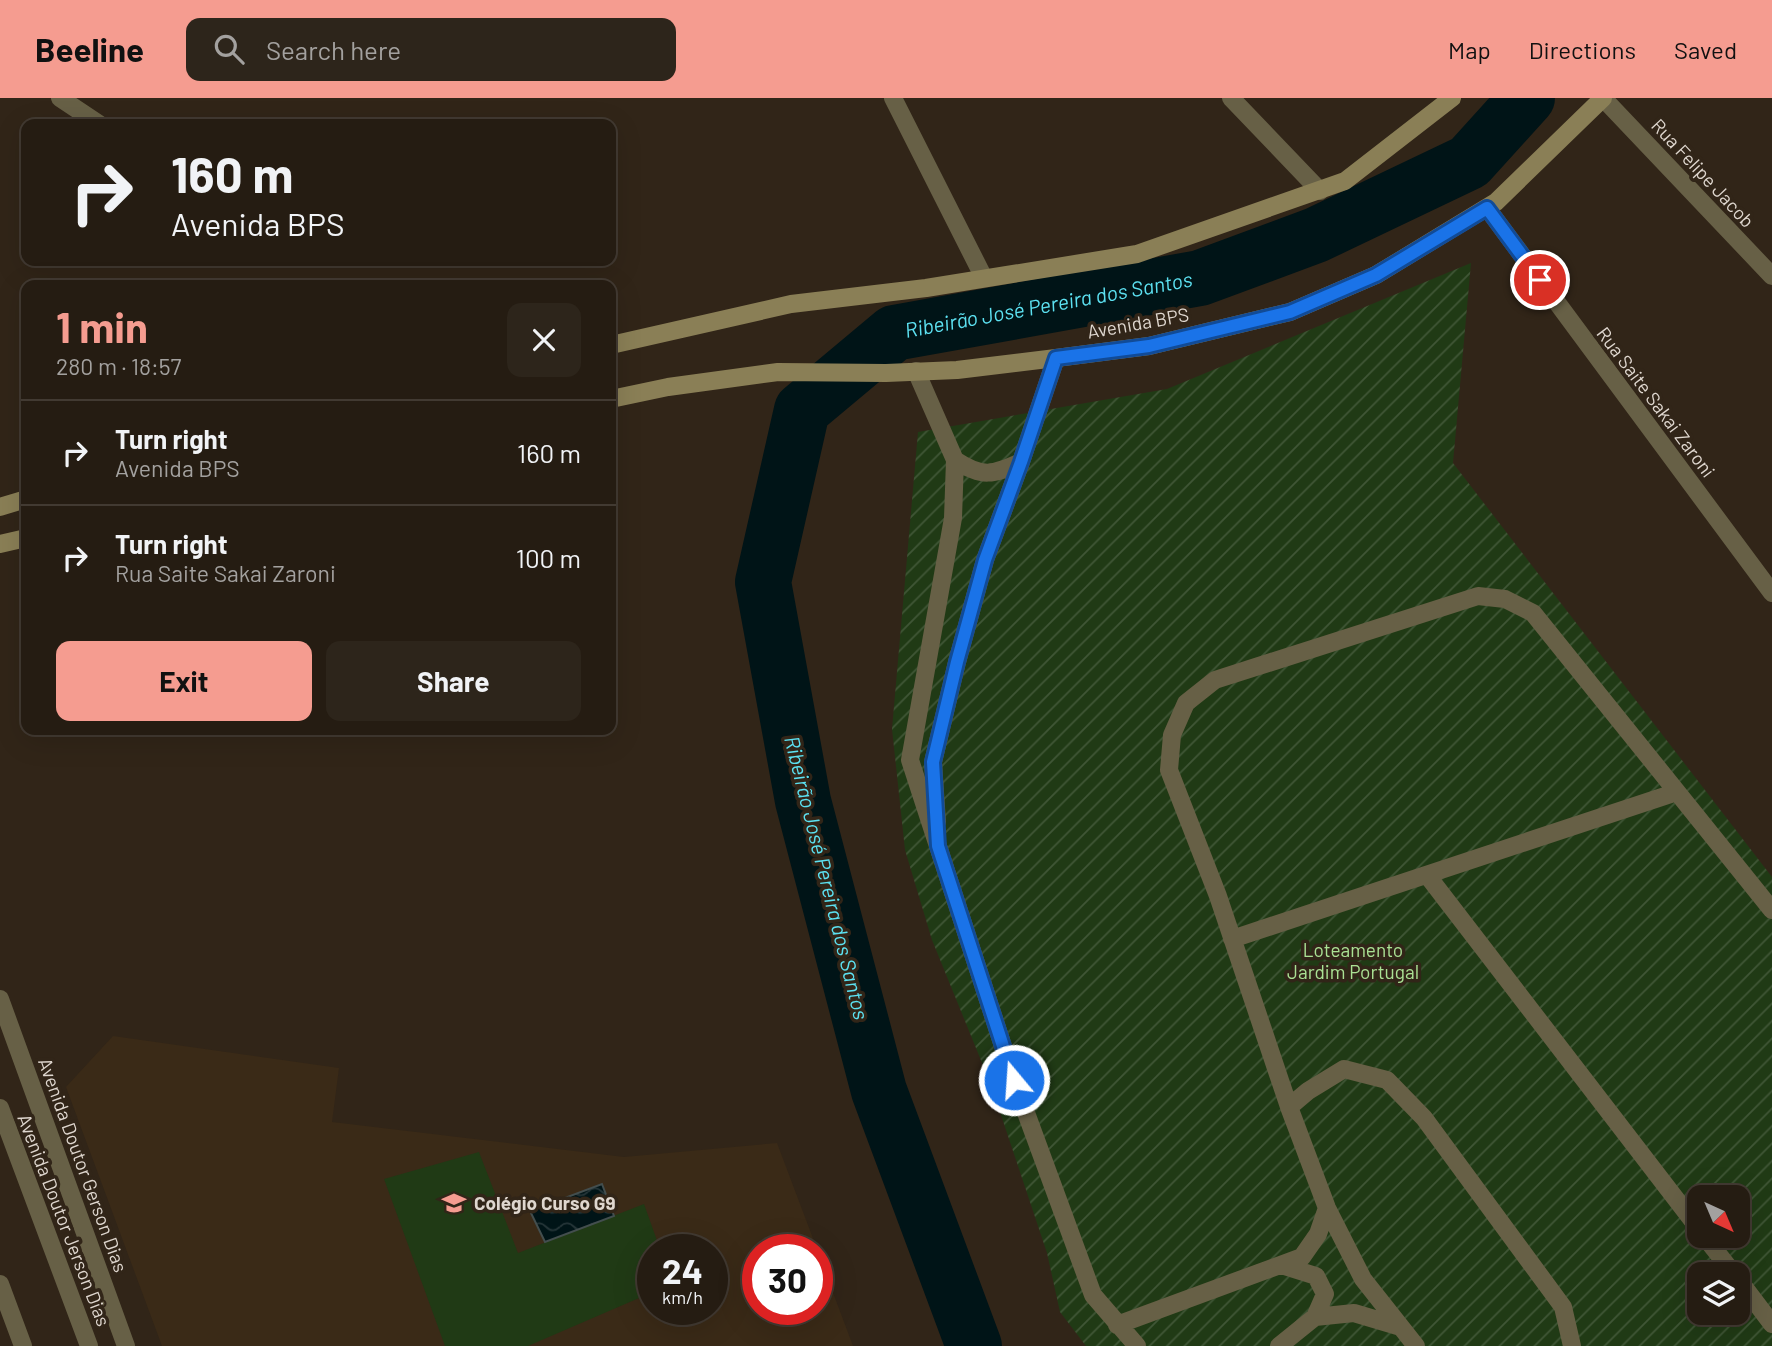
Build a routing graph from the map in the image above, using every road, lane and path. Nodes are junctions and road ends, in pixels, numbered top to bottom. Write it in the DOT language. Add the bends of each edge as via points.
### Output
graph roads {
  1 [pos="60,98"];
  2 [pos="893,98"];
  3 [pos="1231,98"];
  4 [pos="1452,98"];
  5 [pos="1603,98"];
  6 [pos="92,119"];
  7 [pos="1320,191"];
  8 [pos="1487,208"];
  9 [pos="1772,276"];
  10 [pos="984,278"];
  11 [pos="616,344"];
  12 [pos="1056,358"];
  13 [pos="916,371"];
  14 [pos="616,398"];
  15 [pos="955,460"];
  16 [pos="1021,462"];
  17 [pos="21,501"];
  18 [pos="0,507"];
  19 [pos="21,539"];
  20 [pos="0,544"];
  21 [pos="1772,593"];
  22 [pos="1677,792"];
  23 [pos="938,846"];
  24 [pos="1427,875"];
  25 [pos="1772,909"];
  26 [pos="1232,939"];
  27 [pos="0,999"];
  28 [pos="1289,1107"];
  29 [pos="0,1108"];
  30 [pos="1327,1208"];
  31 [pos="1687,1213"];
  32 [pos="1713,1248"];
  33 [pos="1725,1262"];
  34 [pos="1281,1265"];
  35 [pos="0,1284"];
  36 [pos="1750,1295"];
  37 [pos="1315,1317"];
  38 [pos="1772,1324"];
  39 [pos="1118,1325"];
  40 [pos="1401,1327"];
  41 [pos="23,1346"];
  42 [pos="89,1346"];
  43 [pos="126,1346"];
  44 [pos="1138,1346"];
  45 [pos="1279,1346"];
  46 [pos="1416,1346"];
  47 [pos="1572,1346"];
  1 -- 6 [label="street"];
  2 -- 10 [label="street"];
  3 -- 7 [label="street"];
  4 -- 7 [label="main road" via="1345,181"];
  5 -- 8 [label="main road, Avenida BPS"];
  5 -- 9 [label="street, Rua Felipe Jacob"];
  7 -- 10 [label="main road" via="1137,254"];
  8 -- 12 [label="main road, Avenida BPS" via="1376,275 1290,312 1149,346"];
  8 -- 21 [label="street, Rua Saite Sakai Zaroni"];
  10 -- 11 [label="main road" via="791,304"];
  12 -- 13 [label="main road, Avenida BPS"];
  12 -- 16 [label="street"];
  13 -- 14 [label="main road, Avenida BPS" via="778,372"];
  13 -- 15 [label="street"];
  15 -- 16 [label="street" via="985,474"];
  15 -- 23 [label="street" via="953,518 910,760"];
  16 -- 23 [label="street" via="985,560 933,762"];
  17 -- 18 [label="main road"];
  19 -- 20 [label="main road"];
  22 -- 24 [label="street"];
  22 -- 25 [label="street"];
  22 -- 26 [label="street" via="1533,613 1505,599 1478,596 1215,680 1186,703 1172,735 1169,770"];
  23 -- 39 [label="street" via="1014,1080 1093,1296"];
  24 -- 26 [label="street"];
  24 -- 31 [label="street"];
  26 -- 28 [label="street"];
  27 -- 43 [label="street, Avenida Doutor Gerson Dias"];
  28 -- 30 [label="street"];
  28 -- 47 [label="street" via="1344,1069 1388,1080 1424,1118 1563,1307"];
  29 -- 42 [label="street, Avenida Doutor Jerson Dias"];
  30 -- 34 [label="street" via="1318,1234 1302,1257"];
  30 -- 40 [label="street" via="1363,1279"];
  32 -- 33 [label="street"];
  34 -- 37 [label="street" via="1316,1276 1325,1294"];
  34 -- 39 [label="street"];
  35 -- 41 [label="street"];
  36 -- 38 [label="street"];
  37 -- 40 [label="street" via="1354,1313"];
  37 -- 45 [label="street"];
  39 -- 44 [label="street"];
  40 -- 46 [label="street"];
}
